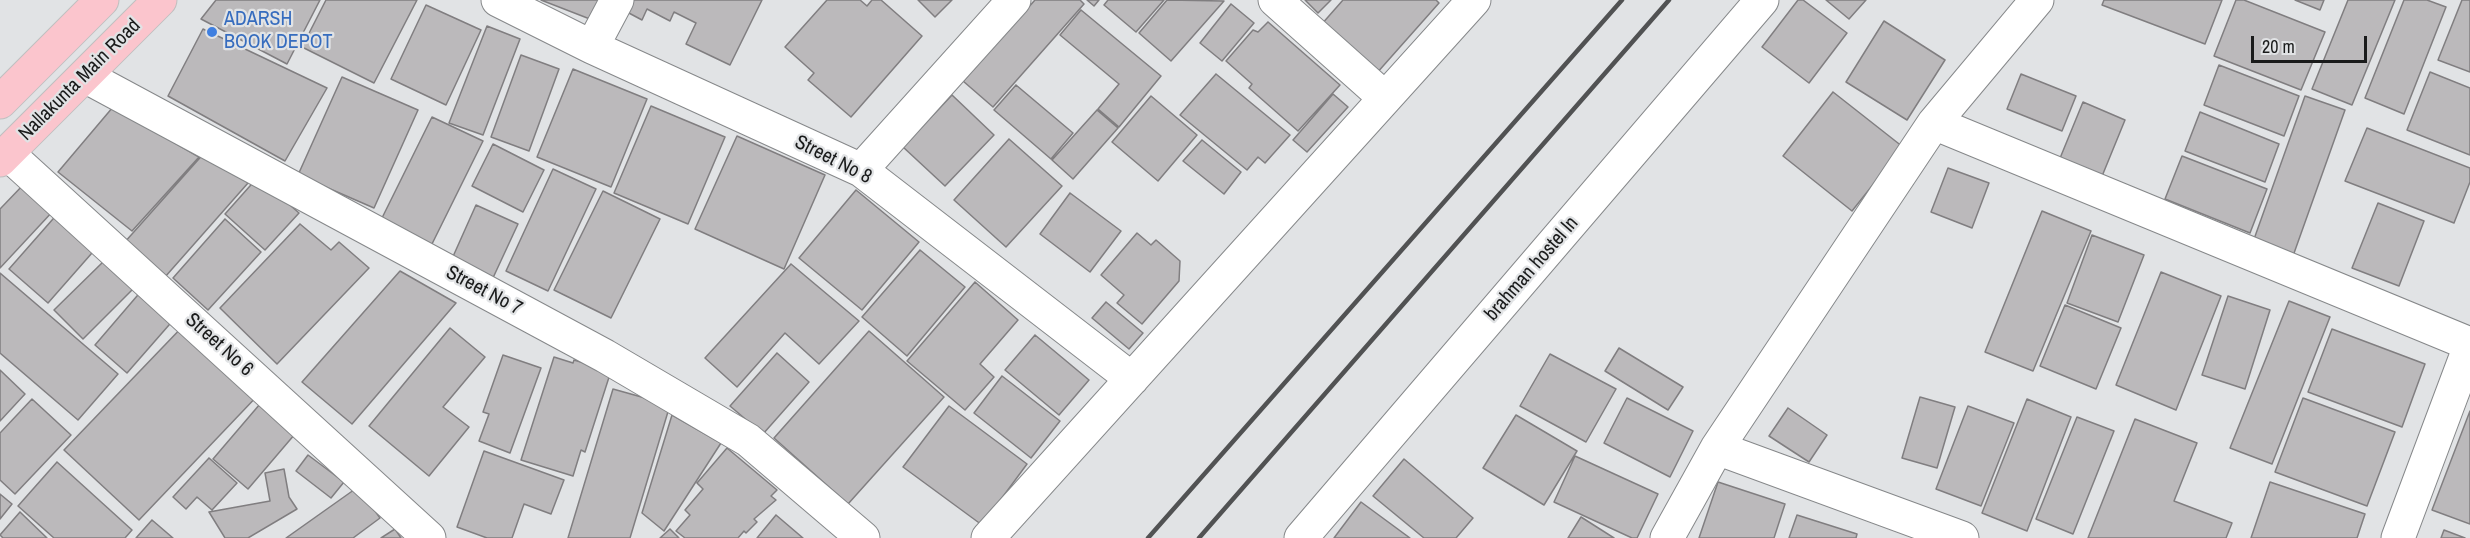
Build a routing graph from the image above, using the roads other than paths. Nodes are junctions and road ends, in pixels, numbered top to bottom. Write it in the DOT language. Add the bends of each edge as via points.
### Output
graph roads {
  1 [pos="102,0"];
  2 [pos="160,0"];
  3 [pos="498,0"];
  4 [pos="617,0"];
  5 [pos="1014,0"];
  6 [pos="1275,0"];
  7 [pos="1474,0"];
  8 [pos="1762,0"];
  9 [pos="2037,0"];
  10 [pos="592,47"];
  11 [pos="85,76"];
  12 [pos="1385,98"];
  13 [pos="0,102"];
  14 [pos="1934,123"];
  15 [pos="4,157"];
  16 [pos="861,170"];
  17 [pos="2470,345"];
  18 [pos="1132,379"];
  19 [pos="1717,448"];
  20 [pos="429,538"];
  21 [pos="863,538"];
  22 [pos="988,538"];
  23 [pos="1300,538"];
  24 [pos="1666,538"];
  25 [pos="1962,538"];
  26 [pos="2398,538"];
  1 -- 13 [label="main road, Nallakunta Main Road"];
  2 -- 11 [label="main road, Nallakunta Main Road"];
  3 -- 10 [label="street, Street No 8"];
  4 -- 10 [label="street"];
  5 -- 16 [label="street"];
  6 -- 12 [label="street"];
  7 -- 12 [label="street"];
  8 -- 23 [label="street, brahman hostel ln"];
  9 -- 14 [label="street"];
  10 -- 16 [label="street, Street No 8"];
  11 -- 15 [label="main road, Nallakunta Main Road"];
  11 -- 21 [label="street, Street No 7" via="605,356 748,440"];
  12 -- 18 [label="street"];
  14 -- 17 [label="street"];
  14 -- 19 [label="street"];
  15 -- 20 [label="street, Street No 6" via="357,469"];
  16 -- 18 [label="street, Street No 8"];
  17 -- 26 [label="street"];
  18 -- 22 [label="street"];
  19 -- 24 [label="street"];
  19 -- 25 [label="street"];
}
